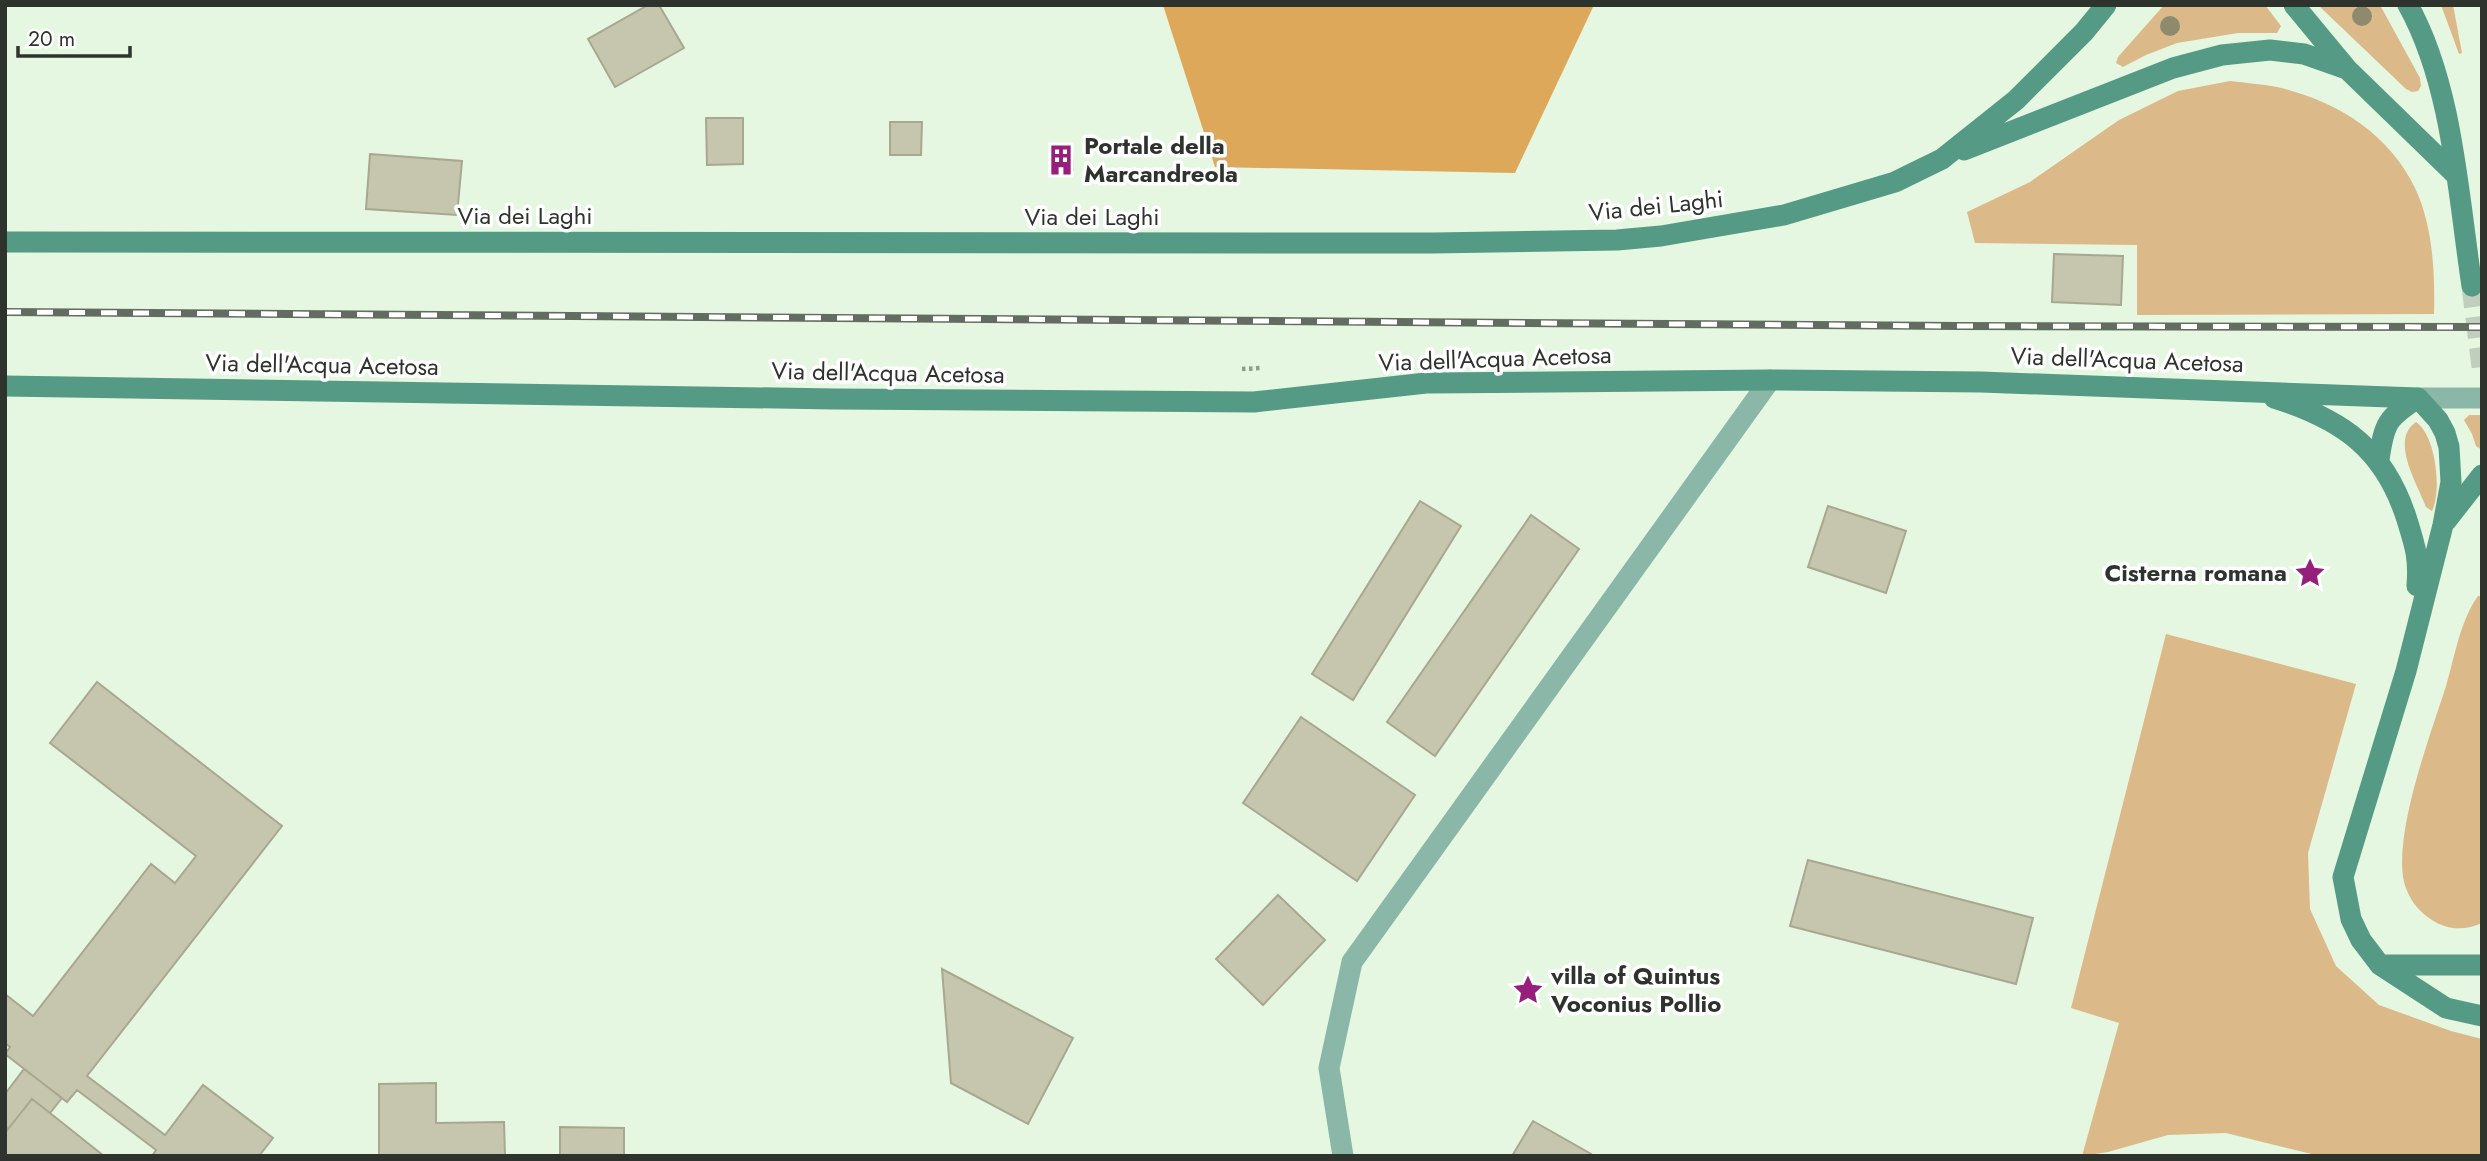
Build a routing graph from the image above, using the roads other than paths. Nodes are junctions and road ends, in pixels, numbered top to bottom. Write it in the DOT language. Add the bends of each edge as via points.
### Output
graph roads {
  1 [pos="2106,5"];
  2 [pos="2294,5"];
  3 [pos="2408,5"];
  4 [pos="2347,69"];
  5 [pos="1942,159"];
  6 [pos="2455,174"];
  7 [pos="5,242"];
  8 [pos="2472,286"];
  9 [pos="1770,380"];
  10 [pos="5,386"];
  11 [pos="2249,390"];
  12 [pos="2418,398"];
  13 [pos="2482,398"];
  14 [pos="2379,460"];
  15 [pos="2482,475"];
  16 [pos="2443,525"];
  17 [pos="2413,640"];
  18 [pos="2380,965"];
  19 [pos="2482,965"];
  20 [pos="2482,1016"];
  21 [pos="1343,1156"];
  1 -- 5 [label="main road, Via dei Laghi" via="2016,100"];
  2 -- 4 [label="main road"];
  3 -- 6 [label="main road" via="2444,100"];
  4 -- 5 [label="main road" via="2304,54 2270,50 2222,55 2174,68"];
  4 -- 6 [label="main road"];
  5 -- 7 [label="main road, Via dei Laghi" via="1895,182 1784,215 1617,240"];
  6 -- 8 [label="main road"];
  9 -- 10 [label="main road, Via dell'Acqua Acetosa" via="1426,383 1254,402"];
  9 -- 11 [label="main road, Via dell'Acqua Acetosa"];
  9 -- 21 [label="street" via="1352,962 1329,1068"];
  11 -- 12 [label="main road, Via dell'Acqua Acetosa"];
  11 -- 14 [label="main road" via="2333,421"];
  12 -- 13 [label="street, Via dell'Acqua Acetosa"];
  12 -- 14 [label="main road" via="2395,413 2382,434"];
  12 -- 16 [label="main road" via="2438,421 2449,447 2451,482"];
  14 -- 17 [label="main road" via="2403,508 2419,561"];
  15 -- 16 [label="main road"];
  16 -- 17 [label="main road"];
  17 -- 18 [label="main road" via="2343,877 2351,919"];
  18 -- 19 [label="main road"];
  18 -- 20 [label="main road" via="2446,1008"];
}
